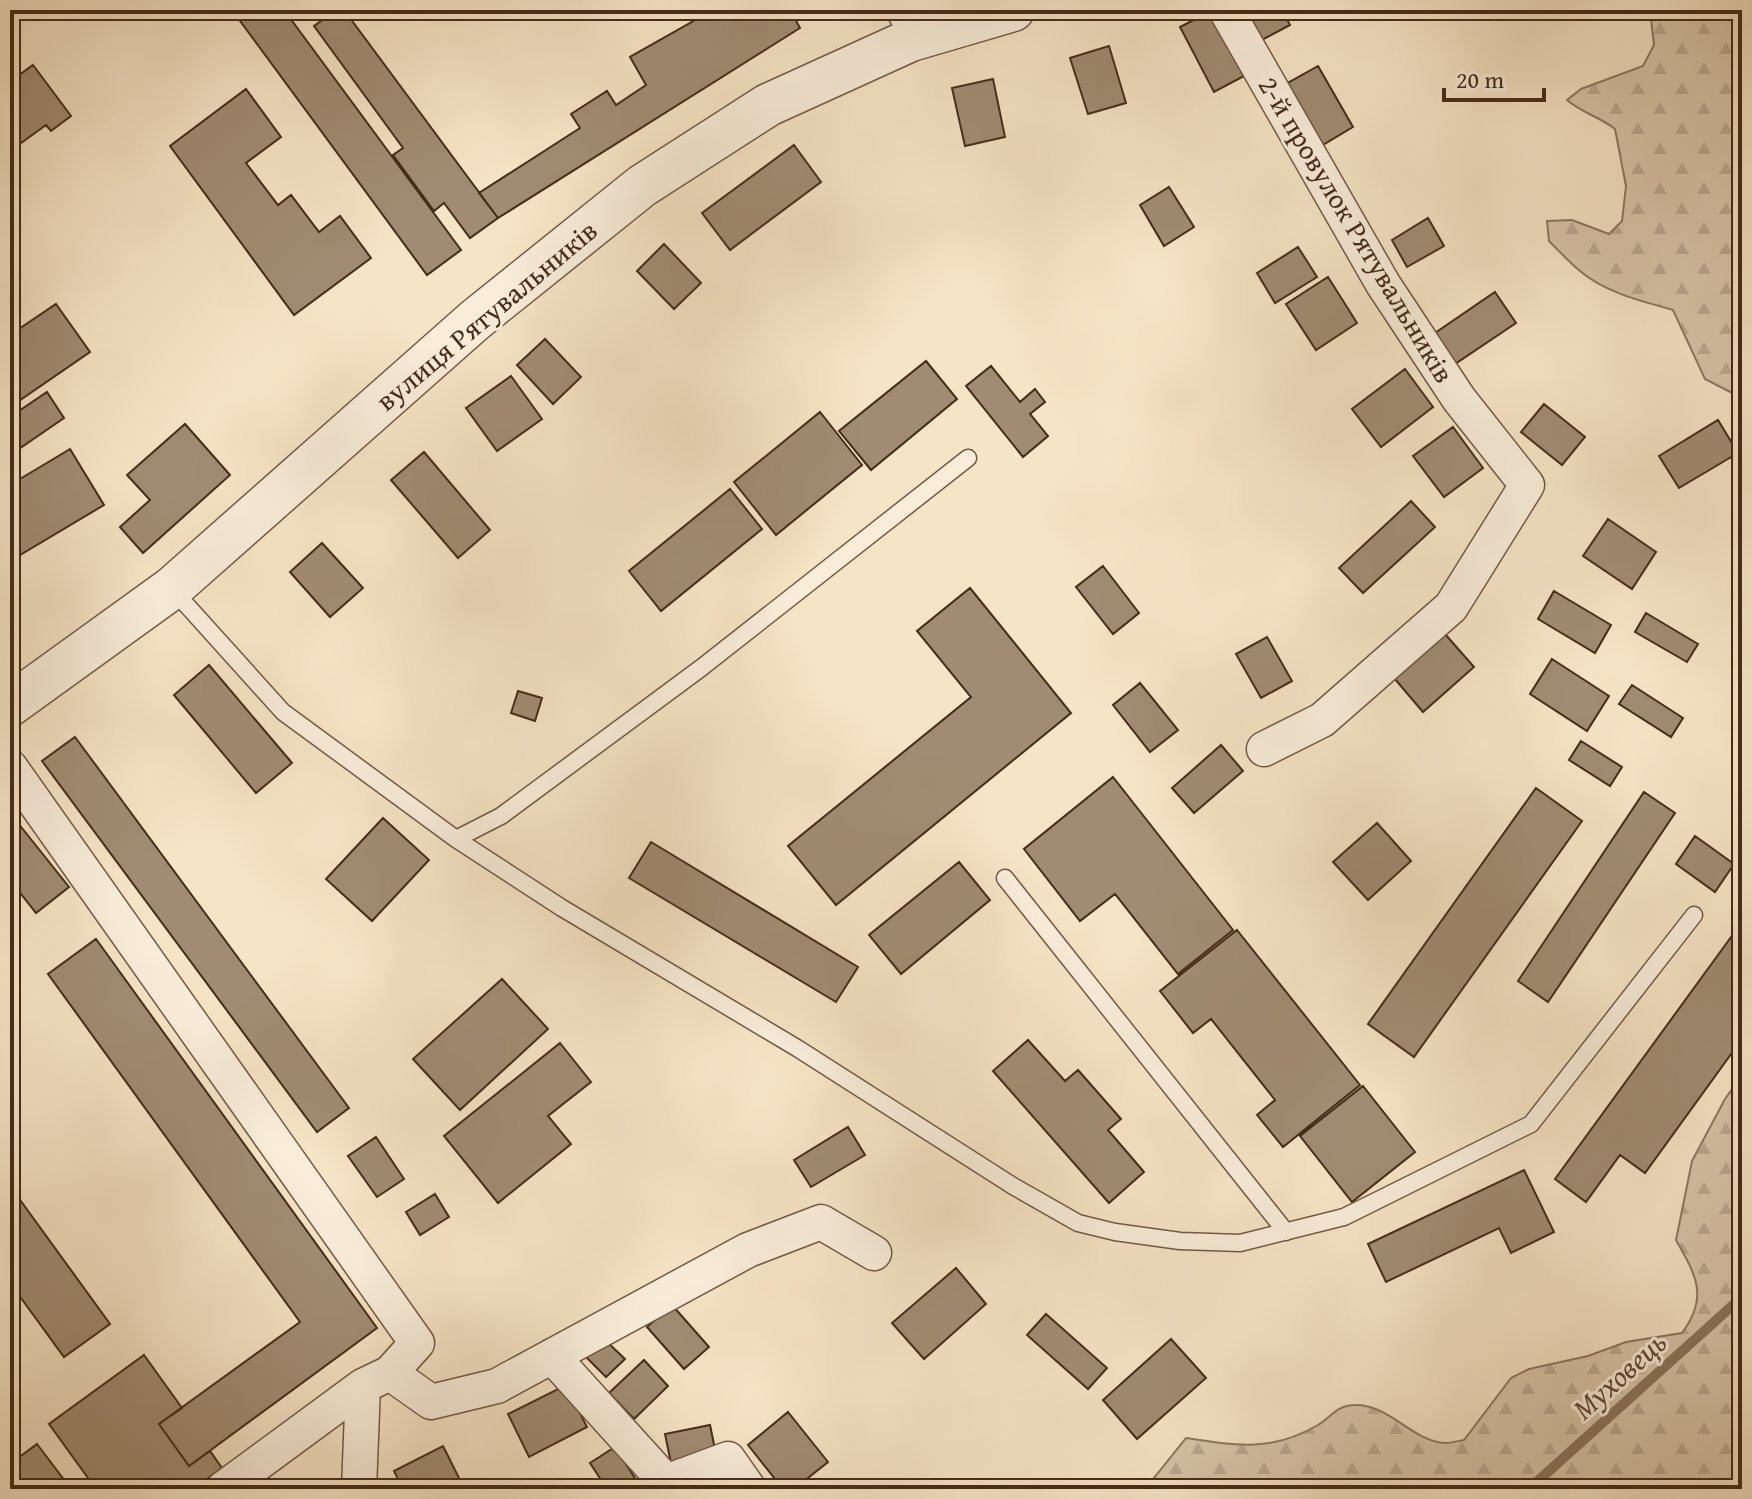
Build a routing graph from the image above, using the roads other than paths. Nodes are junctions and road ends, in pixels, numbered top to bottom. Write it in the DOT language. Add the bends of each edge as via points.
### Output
graph roads {
  1 [pos="1013,10"];
  2 [pos="1226,10"];
  3 [pos="902,25"];
  4 [pos="968,458"];
  5 [pos="172,588"];
  6 [pos="10,705"];
  7 [pos="1264,749"];
  8 [pos="10,767"];
  9 [pos="456,839"];
  10 [pos="1005,878"];
  11 [pos="1694,915"];
  12 [pos="1286,1232"];
  13 [pos="874,1253"];
  14 [pos="552,1356"];
  15 [pos="377,1380"];
  16 [pos="223,1489"];
  17 [pos="359,1489"];
  18 [pos="749,1489"];
  1 -- 3 [label="street, вулиця Рятувальників"];
  2 -- 7 [label="street, 2-й провулок Рятувальників" via="1383,284 1459,399 1527,485 1451,607 1322,720"];
  3 -- 5 [label="street, вулиця Рятувальників" via="642,186 475,320"];
  4 -- 9 [label="lane" via="701,668 501,816"];
  5 -- 6 [label="street, вулиця Рятувальників"];
  5 -- 9 [label="lane" via="283,712"];
  8 -- 15 [label="street" via="417,1343"];
  9 -- 12 [label="lane" via="1078,1223 1180,1241 1240,1243"];
  10 -- 12 [label="lane"];
  11 -- 12 [label="lane" via="1531,1124 1344,1217"];
  13 -- 14 [label="street" via="821,1222 748,1250"];
  14 -- 15 [label="street" via="497,1386 431,1402"];
  14 -- 18 [label="street" via="666,1482 728,1459"];
  15 -- 16 [label="street"];
  15 -- 17 [label="street"];
}
